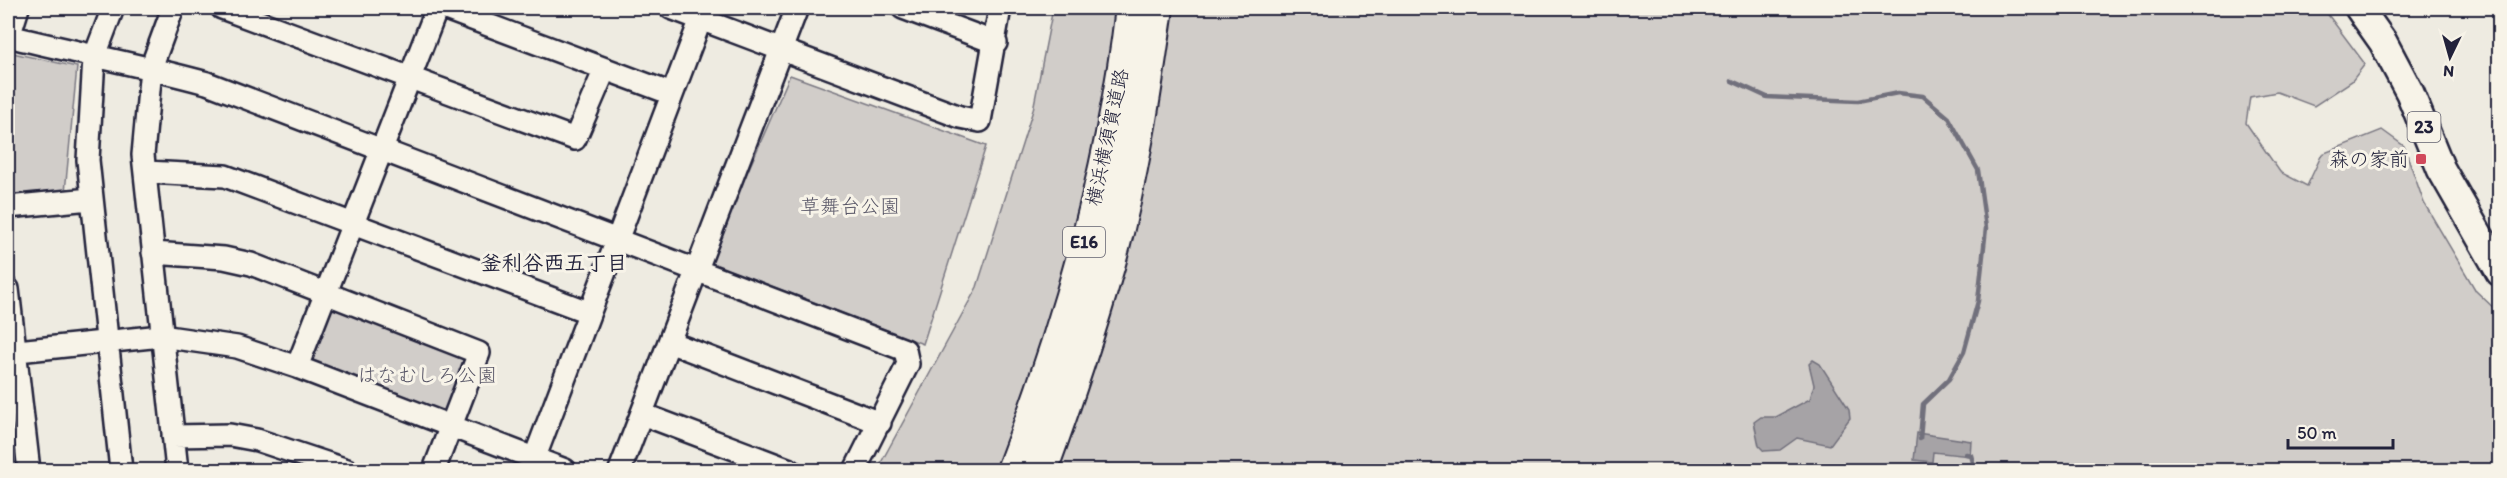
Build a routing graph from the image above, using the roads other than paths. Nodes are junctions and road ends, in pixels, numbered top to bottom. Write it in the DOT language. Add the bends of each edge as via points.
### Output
graph roads {
  1 [pos="18,8"];
  2 [pos="113,8"];
  3 [pos="173,8"];
  4 [pos="222,8"];
  5 [pos="437,8"];
  6 [pos="443,8"];
  7 [pos="671,8"];
  8 [pos="797,8"];
  9 [pos="903,8"];
  10 [pos="1000,8"];
  11 [pos="1131,8"];
  12 [pos="1158,8"];
  13 [pos="2358,8"];
  14 [pos="703,13"];
  15 [pos="8,36"];
  16 [pos="996,43"];
  17 [pos="781,49"];
  18 [pos="94,58"];
  19 [pos="151,68"];
  20 [pos="604,69"];
  21 [pos="410,78"];
  22 [pos="672,94"];
  23 [pos="381,150"];
  24 [pos="146,172"];
  25 [pos="90,199"];
  26 [pos="8,207"];
  27 [pos="355,223"];
  28 [pos="616,239"];
  29 [pos="2492,248"];
  30 [pos="153,253"];
  31 [pos="696,270"];
  32 [pos="2499,272"];
  33 [pos="8,289"];
  34 [pos="326,295"];
  35 [pos="588,312"];
  36 [pos="161,336"];
  37 [pos="107,342"];
  38 [pos="669,342"];
  39 [pos="11,352"];
  40 [pos="297,367"];
  41 [pos="642,414"];
  42 [pos="15,422"];
  43 [pos="880,423"];
  44 [pos="451,425"];
  45 [pos="173,436"];
  46 [pos="532,465"];
  47 [pos="28,471"];
  48 [pos="121,471"];
  49 [pos="177,471"];
  50 [pos="347,471"];
  51 [pos="434,471"];
  52 [pos="565,471"];
  53 [pos="620,471"];
  54 [pos="790,471"];
  55 [pos="855,471"];
  56 [pos="1012,471"];
  57 [pos="1042,471"];
  1 -- 15 [label="street"];
  2 -- 18 [label="street"];
  3 -- 19 [label="street"];
  4 -- 21 [label="street"];
  5 -- 21 [label="street"];
  6 -- 20 [label="street"];
  7 -- 14 [label="street"];
  8 -- 17 [label="street"];
  9 -- 16 [label="street"];
  10 -- 16 [label="street"];
  11 -- 56 [label="highway, 横浜横須賀道路 / E16" via="1111,130 1088,230"];
  12 -- 57 [label="highway, 横浜横須賀道路 / E16" via="1131,173 1110,262"];
  13 -- 29 [label="main road, 23" via="2383,42 2410,93 2441,169"];
  14 -- 17 [label="street"];
  14 -- 22 [label="street"];
  15 -- 18 [label="street"];
  16 -- 17 [label="street" via="980,121 960,117"];
  17 -- 31 [label="street"];
  18 -- 19 [label="street"];
  18 -- 25 [label="street" via="88,135"];
  19 -- 23 [label="street" via="207,83"];
  19 -- 24 [label="street" via="145,111"];
  20 -- 21 [label="street" via="575,139"];
  20 -- 22 [label="street"];
  21 -- 23 [label="street"];
  22 -- 28 [label="street"];
  23 -- 27 [label="street"];
  23 -- 28 [label="street"];
  24 -- 27 [label="street" via="225,176"];
  24 -- 30 [label="street"];
  25 -- 26 [label="street"];
  25 -- 37 [label="street"];
  27 -- 34 [label="street"];
  27 -- 35 [label="street"];
  28 -- 31 [label="street"];
  28 -- 35 [label="street"];
  29 -- 32 [label="main road, 23"];
  30 -- 34 [label="street" via="224,258 250,264"];
  30 -- 36 [label="street"];
  31 -- 38 [label="street"];
  31 -- 43 [label="street" via="905,350 908,364"];
  33 -- 39 [label="street"];
  34 -- 40 [label="street"];
  34 -- 44 [label="street" via="478,353"];
  35 -- 46 [label="street"];
  36 -- 37 [label="street"];
  36 -- 40 [label="street" via="237,347"];
  36 -- 45 [label="street"];
  37 -- 39 [label="street"];
  37 -- 48 [label="street"];
  38 -- 41 [label="street"];
  38 -- 43 [label="street"];
  39 -- 42 [label="street"];
  40 -- 44 [label="street"];
  41 -- 53 [label="street"];
  41 -- 54 [label="street"];
  42 -- 47 [label="street"];
  43 -- 55 [label="street"];
  44 -- 46 [label="street"];
  44 -- 51 [label="street"];
  45 -- 49 [label="street"];
  45 -- 50 [label="street" via="230,435 257,440"];
  46 -- 52 [label="street"];
}
